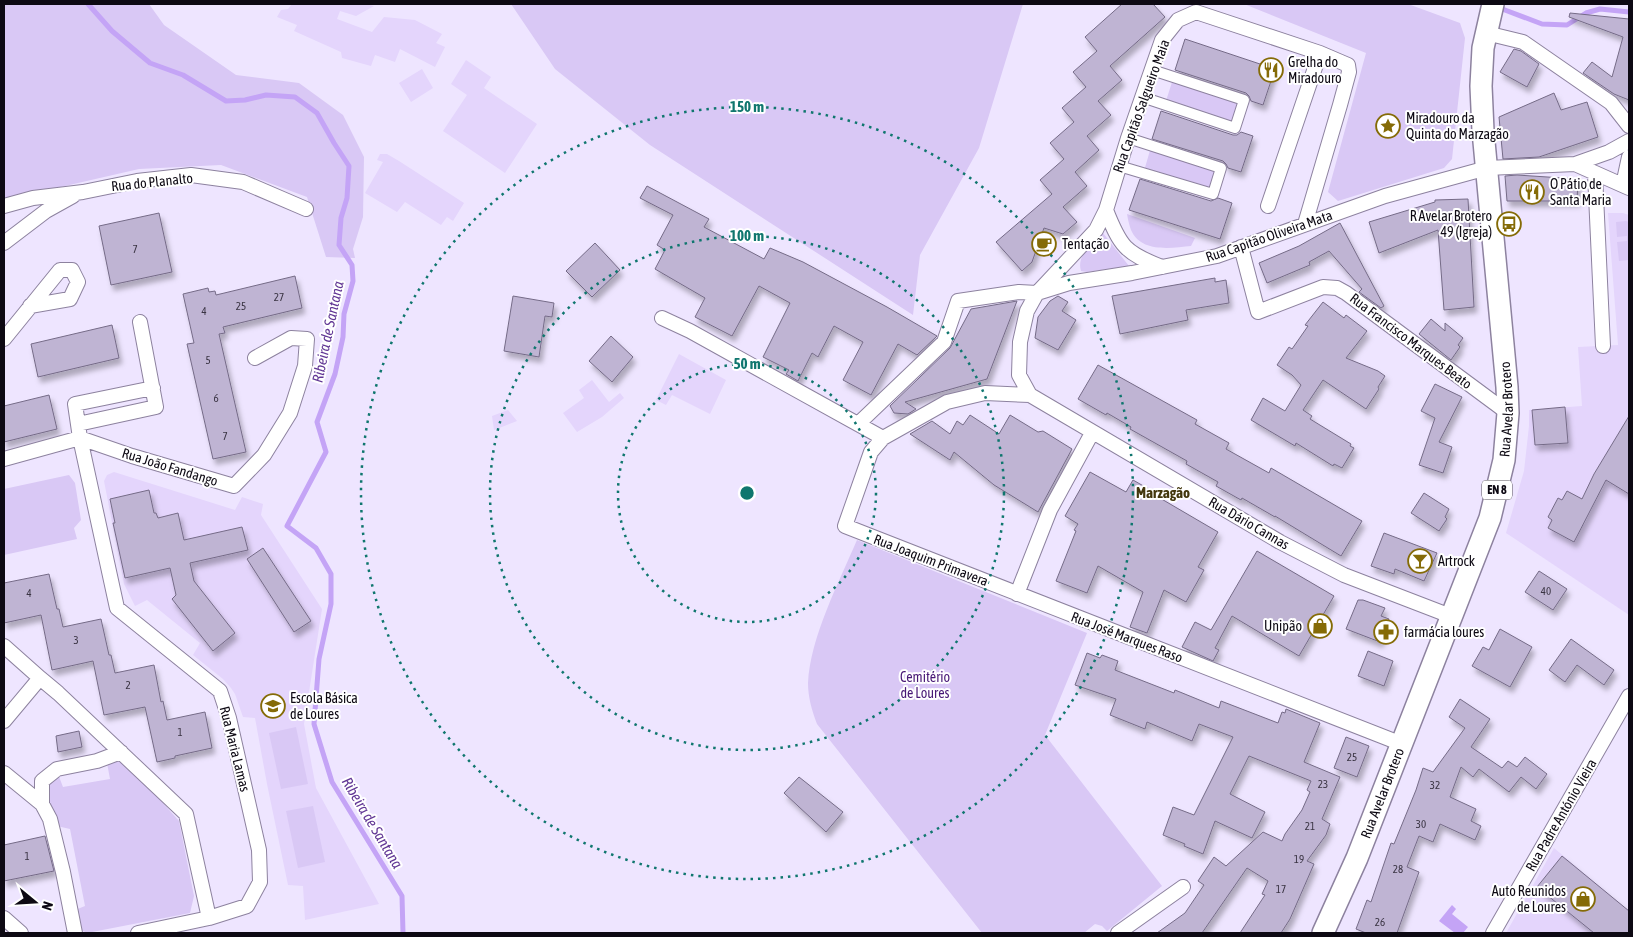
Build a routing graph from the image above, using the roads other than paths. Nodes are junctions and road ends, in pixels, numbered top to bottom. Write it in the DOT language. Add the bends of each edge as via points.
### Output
graph roads {
  1 [pos="1490,18"];
  2 [pos="1320,53"];
  3 [pos="1152,70"];
  4 [pos="1142,97"];
  5 [pos="1629,126"];
  6 [pos="1128,138"];
  7 [pos="1629,141"];
  8 [pos="1629,157"];
  9 [pos="1575,164"];
  10 [pos="1119,166"];
  11 [pos="1487,168"];
  12 [pos="1594,174"];
  13 [pos="1626,186"];
  14 [pos="83,192"];
  15 [pos="4,206"];
  16 [pos="1268,206"];
  17 [pos="306,209"];
  18 [pos="1106,210"];
  19 [pos="1305,224"];
  20 [pos="4,243"];
  21 [pos="1241,247"];
  22 [pos="1163,267"];
  23 [pos="1037,293"];
  24 [pos="30,306"];
  25 [pos="662,318"];
  26 [pos="140,322"];
  27 [pos="4,339"];
  28 [pos="1603,346"];
  29 [pos="255,358"];
  30 [pos="153,388"];
  31 [pos="1030,395"];
  32 [pos="1508,413"];
  33 [pos="858,424"];
  34 [pos="79,431"];
  35 [pos="1092,432"];
  36 [pos="882,438"];
  37 [pos="4,459"];
  38 [pos="845,526"];
  39 [pos="1017,594"];
  40 [pos="1450,618"];
  41 [pos="4,646"];
  42 [pos="40,678"];
  43 [pos="1629,696"];
  44 [pos="4,721"];
  45 [pos="1402,744"];
  46 [pos="121,752"];
  47 [pos="4,773"];
  48 [pos="42,804"];
  49 [pos="1183,887"];
  50 [pos="4,918"];
  51 [pos="209,918"];
  52 [pos="21,933"];
  53 [pos="75,933"];
  54 [pos="138,933"];
  55 [pos="1118,933"];
  56 [pos="1323,933"];
  57 [pos="1493,933"];
  1 -- 5 [label="street" via="1611,103"];
  1 -- 11 [label="main road, Rua Avelar Brotero / EN 8" via="1483,48 1481,86"];
  2 -- 3 [label="street, Rua Capitão Salgueiro Maia" via="1196,12 1178,20 1162,40"];
  2 -- 16 [label="street"];
  2 -- 19 [label="street, Rua Capitão Salgueiro Maia" via="1348,66 1349,72"];
  3 -- 4 [label="street, Rua Capitão Salgueiro Maia"];
  3 -- 4 [label="street" via="1244,100 1235,128"];
  4 -- 6 [label="street, Rua Capitão Salgueiro Maia"];
  6 -- 10 [label="street, Rua Capitão Salgueiro Maia"];
  6 -- 10 [label="street" via="1221,168 1213,194"];
  7 -- 9 [label="street"];
  8 -- 13 [label="street"];
  9 -- 11 [label="street, Rua Capitão Oliveira Mata"];
  9 -- 12 [label="street"];
  10 -- 18 [label="street, Rua Capitão Salgueiro Maia"];
  11 -- 19 [label="street, Rua Capitão Oliveira Mata" via="1385,196"];
  11 -- 32 [label="main road, Rua Avelar Brotero / EN 8"];
  12 -- 13 [label="street"];
  12 -- 28 [label="street"];
  14 -- 15 [label="street, Rua do Planalto" via="33,198"];
  14 -- 17 [label="street, Rua do Planalto" via="190,175 243,182"];
  14 -- 20 [label="street, Rua do Planalto" via="46,210"];
  18 -- 22 [label="street" via="1125,248 1140,259"];
  18 -- 23 [label="street, Rua Capitão Salgueiro Maia" via="1096,230"];
  19 -- 21 [label="street, Rua Capitão Oliveira Mata"];
  21 -- 22 [label="street, Rua Capitão Oliveira Mata" via="1217,256"];
  21 -- 32 [label="street, Rua Francisco Marques Beato" via="1258,312 1323,287 1337,288"];
  22 -- 23 [label="street, Rua Capitão Oliveira Mata" via="1069,283"];
  23 -- 31 [label="street" via="1028,311 1020,342 1019,375"];
  23 -- 33 [label="street, Rua Capitão Oliveira Mata" via="1019,292 958,301 944,342"];
  24 -- 27 [label="street"];
  25 -- 33 [label="street"];
  26 -- 30 [label="street"];
  29 -- 34 [label="street, Rua João Fandango" via="291,338 307,339 305,366 290,413 264,455 234,486 132,456"];
  30 -- 34 [label="street" via="156,408"];
  30 -- 34 [label="street, Rua Maria Lamas" via="75,404"];
  31 -- 35 [label="street, Rua Dário Cannas"];
  31 -- 36 [label="street, Rua Dário Cannas" via="985,393 947,402"];
  32 -- 40 [label="main road, Rua Avelar Brotero / EN 8" via="1504,460 1490,518"];
  33 -- 36 [label="street"];
  34 -- 37 [label="street"];
  34 -- 51 [label="street, Rua Maria Lamas" via="118,608 220,691 229,718 259,850 260,882 247,906"];
  35 -- 39 [label="street" via="1050,510"];
  35 -- 40 [label="street, Rua Dário Cannas" via="1280,542 1344,574"];
  36 -- 38 [label="street, Rua Dário Cannas" via="870,452"];
  38 -- 39 [label="street, Rua Joaquim Primavera"];
  39 -- 45 [label="street, Rua José Marques Raso"];
  40 -- 45 [label="main road, Rua Avelar Brotero / EN 8"];
  41 -- 42 [label="street"];
  42 -- 44 [label="street"];
  42 -- 46 [label="street"];
  43 -- 57 [label="street, Rua Padre António Vieira"];
  45 -- 56 [label="main road, Rua Avelar Brotero / EN 8"];
  46 -- 48 [label="street" via="97,761 56,769 42,781"];
  46 -- 51 [label="street" via="186,814"];
  47 -- 48 [label="street"];
  48 -- 53 [label="street" via="50,819"];
  49 -- 55 [label="street"];
  50 -- 52 [label="street"];
  51 -- 54 [label="street, Rua Maria Lamas"];
}
